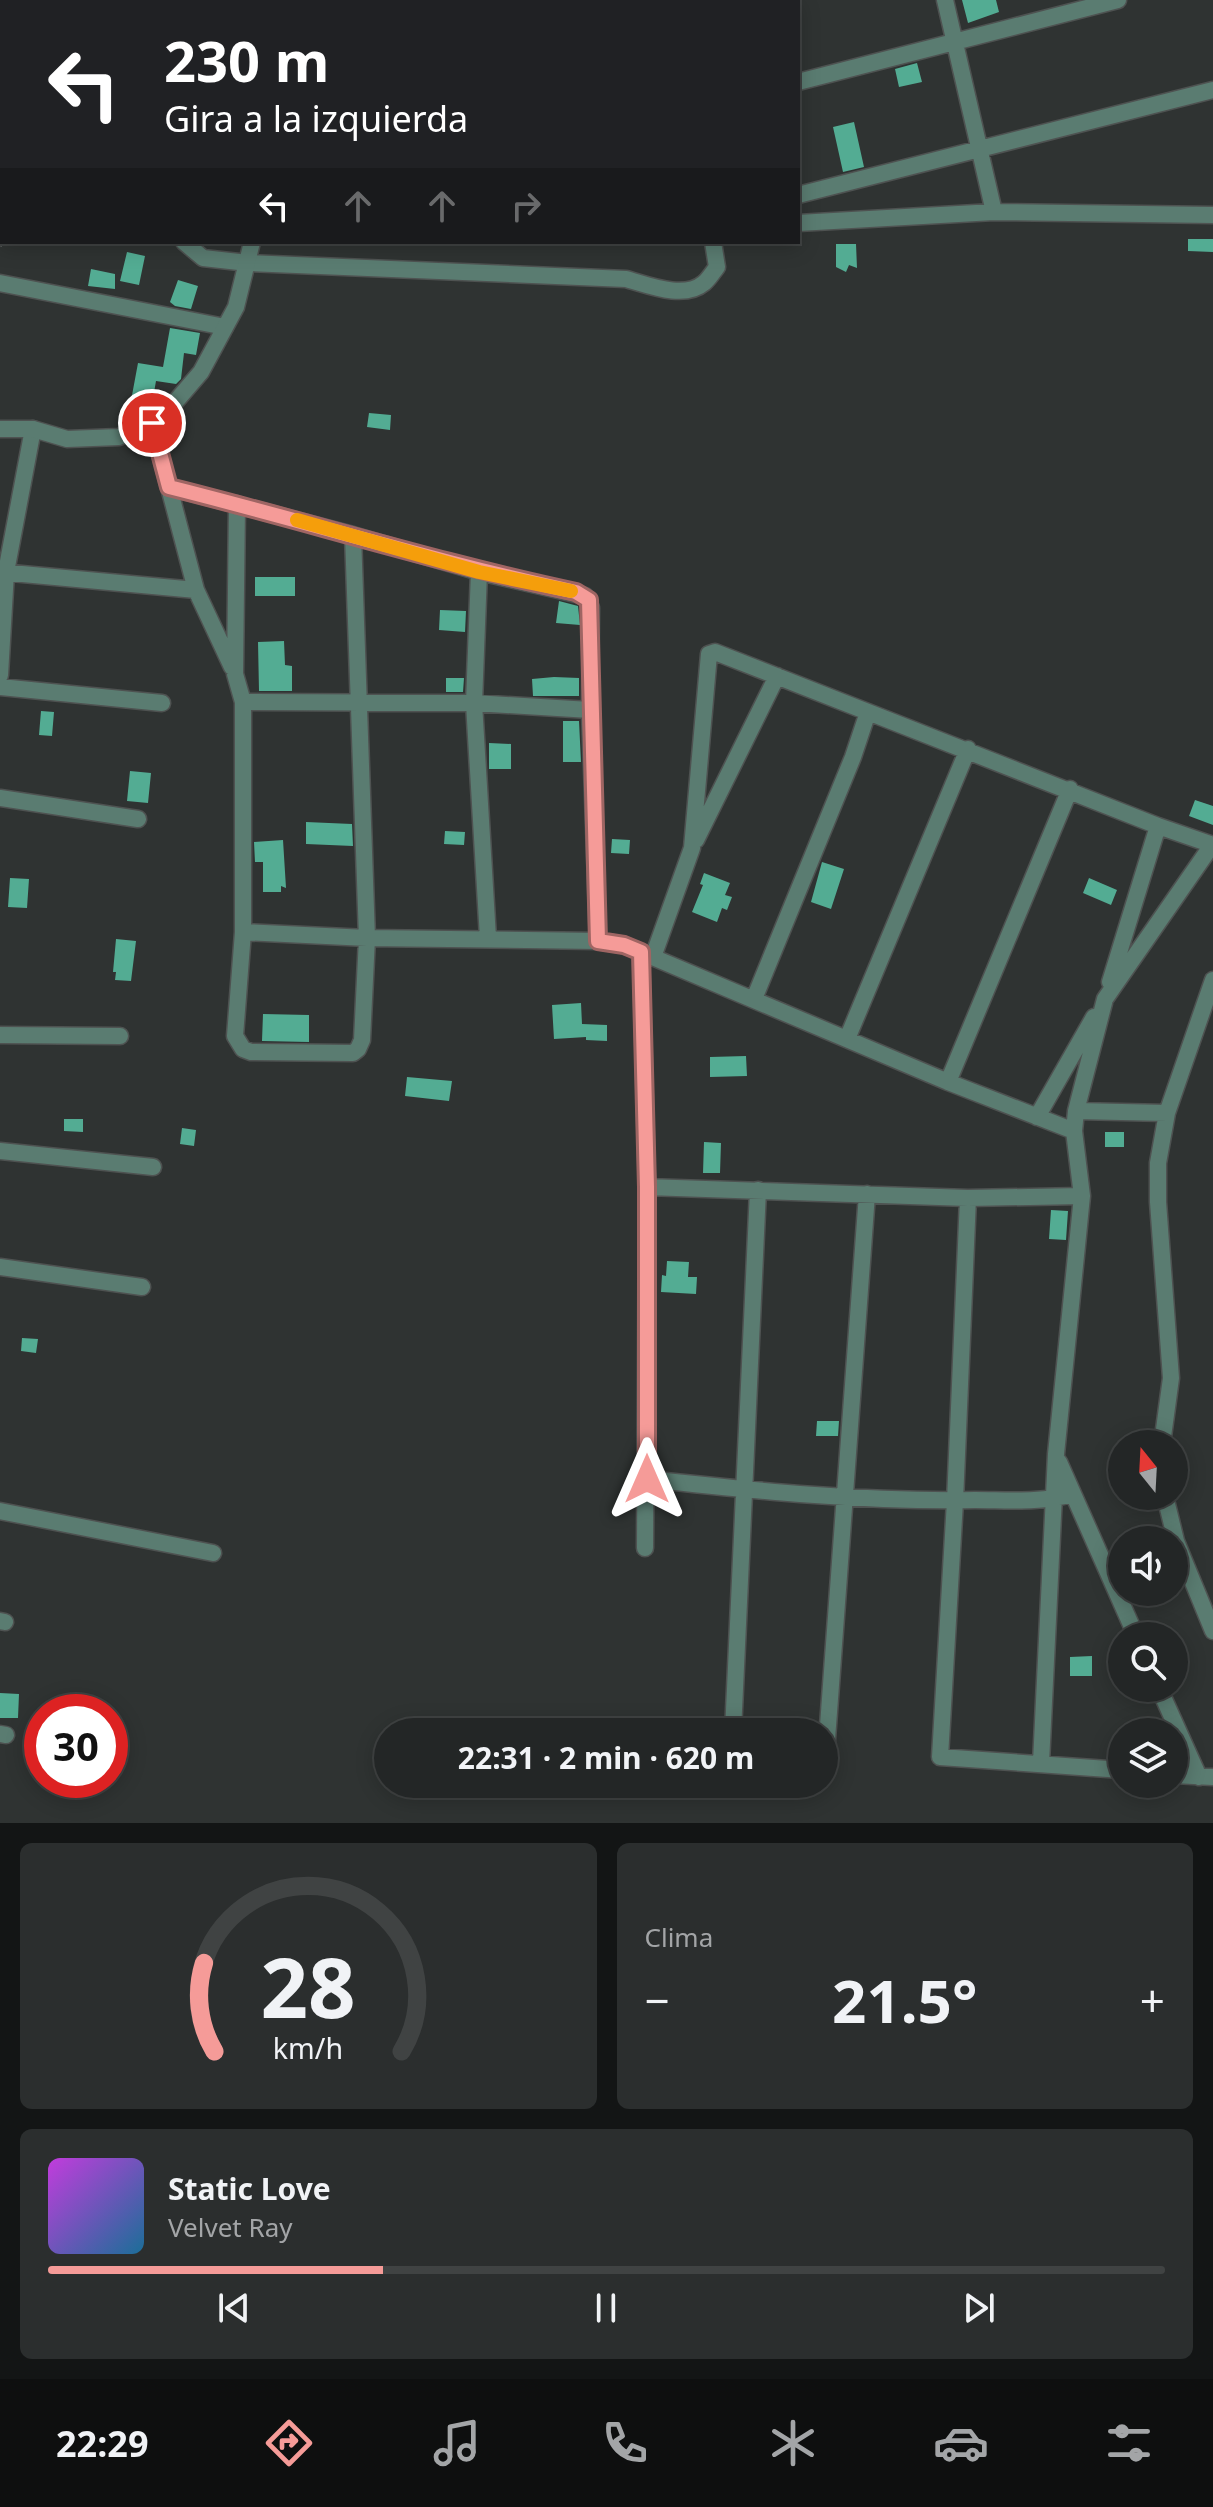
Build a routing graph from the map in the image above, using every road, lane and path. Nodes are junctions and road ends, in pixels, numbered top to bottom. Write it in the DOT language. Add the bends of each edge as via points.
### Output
graph roads {
  1 [pos="945,0"];
  2 [pos="1118,0"];
  3 [pos="955,41"];
  4 [pos="800,81"];
  5 [pos="1213,90"];
  6 [pos="979,149"];
  7 [pos="800,194"];
  8 [pos="994,212"];
  9 [pos="1213,215"];
  10 [pos="800,223"];
  11 [pos="186,244"];
  12 [pos="252,244"];
  13 [pos="713,244"];
  14 [pos="248,263"];
  15 [pos="0,283"];
  16 [pos="225,327"];
  17 [pos="152,423"];
  18 [pos="0,429"];
  19 [pos="33,429"];
  20 [pos="169,487"];
  21 [pos="237,504"];
  22 [pos="353,535"];
  23 [pos="3,572"];
  24 [pos="479,572"];
  25 [pos="196,590"];
  26 [pos="235,674"];
  27 [pos="0,675"];
  28 [pos="777,676"];
  29 [pos="0,687"];
  30 [pos="243,702"];
  31 [pos="162,703"];
  32 [pos="360,703"];
  33 [pos="474,703"];
  34 [pos="590,710"];
  35 [pos="868,712"];
  36 [pos="968,749"];
  37 [pos="1070,789"];
  38 [pos="0,798"];
  39 [pos="138,819"];
  40 [pos="1158,826"];
  41 [pos="1213,845"];
  42 [pos="692,848"];
  43 [pos="243,932"];
  44 [pos="367,938"];
  45 [pos="488,938"];
  46 [pos="598,941"];
  47 [pos="647,954"];
  48 [pos="1213,980"];
  49 [pos="754,999"];
  50 [pos="1105,999"];
  51 [pos="1206,1018"];
  52 [pos="0,1035"];
  53 [pos="120,1036"];
  54 [pos="847,1039"];
  55 [pos="948,1082"];
  56 [pos="1076,1111"];
  57 [pos="1167,1113"];
  58 [pos="1037,1117"];
  59 [pos="1074,1131"];
  60 [pos="0,1151"];
  61 [pos="153,1167"];
  62 [pos="647,1187"];
  63 [pos="758,1190"];
  64 [pos="867,1194"];
  65 [pos="1082,1196"];
  66 [pos="968,1198"];
  67 [pos="0,1267"];
  68 [pos="142,1287"];
  69 [pos="1164,1430"];
  70 [pos="1056,1454"];
  71 [pos="647,1479"];
  72 [pos="745,1490"];
  73 [pos="1072,1494"];
  74 [pos="846,1497"];
  75 [pos="1054,1499"];
  76 [pos="955,1501"];
  77 [pos="1168,1510"];
  78 [pos="0,1511"];
  79 [pos="645,1548"];
  80 [pos="213,1553"];
  81 [pos="1130,1622"];
  82 [pos="1213,1631"];
  83 [pos="1166,1702"];
  84 [pos="734,1718"];
  85 [pos="829,1718"];
  86 [pos="1041,1763"];
  87 [pos="1108,1769"];
  88 [pos="1206,1777"];
  1 -- 3 [label="street"];
  2 -- 3 [label="street"];
  3 -- 4 [label="street"];
  3 -- 6 [label="street"];
  5 -- 6 [label="street"];
  6 -- 7 [label="street"];
  6 -- 8 [label="street"];
  8 -- 9 [label="street"];
  8 -- 10 [label="street"];
  11 -- 14 [label="street" via="203,258"];
  12 -- 14 [label="street"];
  13 -- 14 [label="street" via="717,267 690,290 626,279"];
  14 -- 16 [label="street"];
  15 -- 16 [label="street"];
  16 -- 17 [label="street" via="201,372"];
  17 -- 19 [label="street" via="119,437 67,439"];
  17 -- 20 [label="street"];
  18 -- 19 [label="street"];
  19 -- 23 [label="street"];
  20 -- 21 [label="street"];
  20 -- 25 [label="street"];
  21 -- 22 [label="street"];
  21 -- 26 [label="street"];
  22 -- 24 [label="street"];
  22 -- 32 [label="street"];
  23 -- 25 [label="street"];
  23 -- 27 [label="street"];
  24 -- 33 [label="street"];
  24 -- 34 [label="street" via="576,592 589,600"];
  25 -- 26 [label="street"];
  26 -- 30 [label="street"];
  28 -- 35 [label="street"];
  28 -- 42 [label="street"];
  28 -- 42 [label="street" via="715,652 707,657"];
  29 -- 31 [label="street"];
  30 -- 32 [label="street"];
  30 -- 43 [label="street"];
  32 -- 33 [label="street"];
  32 -- 44 [label="street"];
  33 -- 34 [label="street"];
  33 -- 45 [label="street"];
  34 -- 46 [label="street"];
  35 -- 36 [label="street"];
  35 -- 49 [label="street"];
  36 -- 37 [label="street"];
  36 -- 54 [label="street"];
  37 -- 40 [label="street"];
  37 -- 55 [label="street"];
  38 -- 39 [label="street"];
  40 -- 41 [label="street"];
  40 -- 50 [label="street"];
  41 -- 50 [label="street"];
  42 -- 47 [label="street"];
  43 -- 44 [label="street"];
  43 -- 44 [label="street" via="235,1036 251,1052 358,1049"];
  44 -- 45 [label="street"];
  45 -- 46 [label="street"];
  46 -- 47 [label="street"];
  47 -- 49 [label="street"];
  47 -- 62 [label="street"];
  48 -- 51 [label="street"];
  49 -- 54 [label="street"];
  50 -- 56 [label="street"];
  50 -- 58 [label="street"];
  51 -- 57 [label="street"];
  52 -- 53 [label="street"];
  54 -- 55 [label="street"];
  55 -- 58 [label="street"];
  56 -- 57 [label="street"];
  56 -- 59 [label="street"];
  57 -- 69 [label="street" via="1158,1163 1171,1378"];
  58 -- 59 [label="street"];
  59 -- 65 [label="street"];
  60 -- 61 [label="street"];
  62 -- 63 [label="street"];
  62 -- 71 [label="street"];
  63 -- 64 [label="street"];
  63 -- 72 [label="street"];
  64 -- 66 [label="street"];
  64 -- 74 [label="street"];
  65 -- 66 [label="street"];
  65 -- 70 [label="street"];
  66 -- 76 [label="street"];
  67 -- 68 [label="street"];
  70 -- 73 [label="street"];
  70 -- 75 [label="street"];
  71 -- 72 [label="street"];
  71 -- 79 [label="street"];
  72 -- 74 [label="street"];
  72 -- 84 [label="street"];
  73 -- 75 [label="street"];
  73 -- 81 [label="street"];
  74 -- 76 [label="street"];
  74 -- 85 [label="street"];
  75 -- 76 [label="street"];
  75 -- 86 [label="street"];
  76 -- 86 [label="street" via="940,1757"];
  77 -- 82 [label="street"];
  78 -- 80 [label="street"];
  83 -- 88 [label="street"];
  86 -- 87 [label="street"];
}
